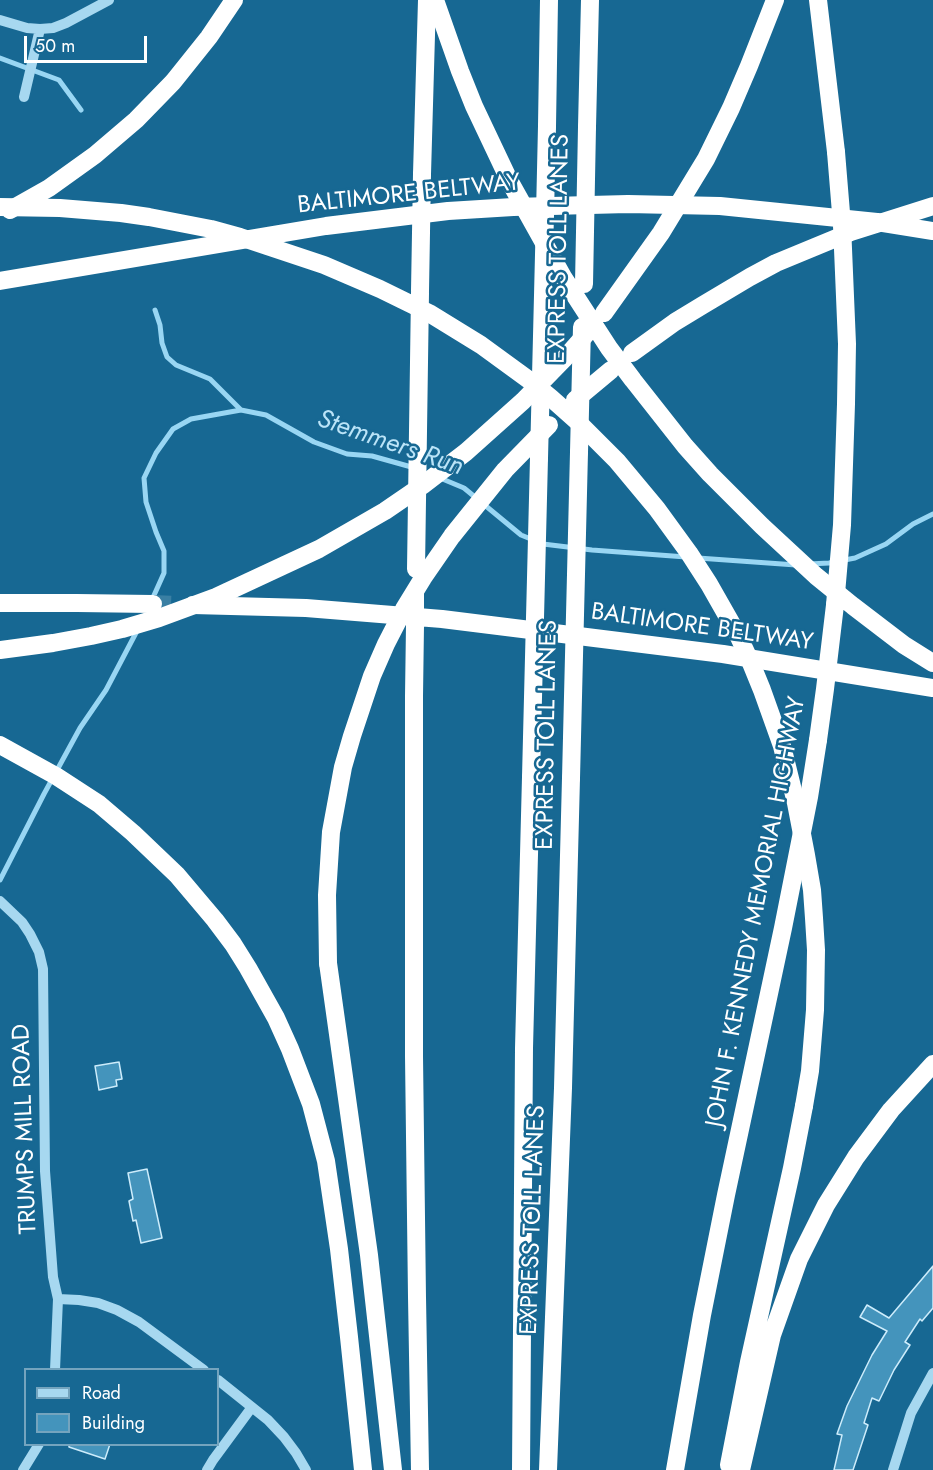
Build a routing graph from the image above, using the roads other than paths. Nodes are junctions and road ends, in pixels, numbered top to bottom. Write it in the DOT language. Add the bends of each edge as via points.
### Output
graph roads {
  1 [pos="110,0"];
  2 [pos="234,0"];
  3 [pos="427,0"];
  4 [pos="435,0"];
  5 [pos="549,0"];
  6 [pos="590,0"];
  7 [pos="774,0"];
  8 [pos="818,0"];
  9 [pos="0,20"];
  10 [pos="40,29"];
  11 [pos="24,97"];
  12 [pos="933,206"];
  13 [pos="0,207"];
  14 [pos="0,215"];
  15 [pos="933,231"];
  16 [pos="0,281"];
  17 [pos="0,603"];
  18 [pos="153,604"];
  19 [pos="176,605"];
  20 [pos="0,650"];
  21 [pos="933,663"];
  22 [pos="933,688"];
  23 [pos="3,747"];
  24 [pos="1,902"];
  25 [pos="933,1064"];
  26 [pos="58,1299"];
  27 [pos="55,1368"];
  28 [pos="202,1368"];
  29 [pos="933,1373"];
  30 [pos="219,1381"];
  31 [pos="252,1407"];
  32 [pos="38,1446"];
  33 [pos="23,1470"];
  34 [pos="207,1470"];
  35 [pos="306,1470"];
  36 [pos="363,1470"];
  37 [pos="393,1470"];
  38 [pos="420,1470"];
  39 [pos="521,1470"];
  40 [pos="548,1470"];
  41 [pos="675,1470"];
  42 [pos="728,1470"];
  43 [pos="741,1470"];
  44 [pos="893,1470"];
  1 -- 10 [label="street" via="66,23"];
  2 -- 14 [label="highway" via="173,82 136,120 49,188"];
  3 -- 38 [label="highway, bridge" via="414,738"];
  4 -- 21 [label="highway, bridge" via="474,106 510,182 563,277 633,380 685,446 762,526 853,606"];
  5 -- 39 [label="highway, EXPRESS TOLL LANES, bridge" via="525,1036"];
  6 -- 40 [label="highway, EXPRESS TOLL LANES, bridge" via="564,1077"];
  7 -- 20 [label="highway, bridge" via="731,108 656,241 610,305 564,359 466,452 354,530 216,597 122,629"];
  8 -- 41 [label="highway, JOHN F. KENNEDY MEMORIAL HIGHWAY, bridge" via="836,152 845,289 846,404 838,574 809,797 704,1304"];
  9 -- 10 [label="street"];
  10 -- 11 [label="street"];
  12 -- 37 [label="highway, bridge" via="851,232 776,263 675,322 611,370 524,450 477,504 423,578 386,644 361,705 344,767 331,832 327,895 328,963 369,1256"];
  13 -- 42 [label="highway, bridge" via="121,213 249,239 324,265 429,313 529,380 578,422 657,509 727,615 751,663 782,746 812,890 816,960 810,1071 804,1106"];
  15 -- 16 [label="highway, BALTIMORE BELTWAY" via="711,206 513,207 326,226"];
  17 -- 18 [label="highway"];
  19 -- 22 [label="highway, BALTIMORE BELTWAY" via="306,609 452,620 723,654"];
  23 -- 36 [label="highway" via="99,804 169,868 215,920 276,1018 311,1104 330,1186"];
  24 -- 26 [label="street, TRUMPS MILL ROAD" via="30,934 43,969 45,1171"];
  25 -- 43 [label="highway" via="861,1148 799,1259 772,1335"];
  26 -- 27 [label="street, TRUMPS MILL ROAD"];
  26 -- 28 [label="street" via="79,1299 117,1310"];
  29 -- 44 [label="street" via="911,1413"];
  30 -- 31 [label="street"];
  31 -- 34 [label="street"];
  31 -- 35 [label="street" via="284,1437"];
  32 -- 33 [label="street"];
}
